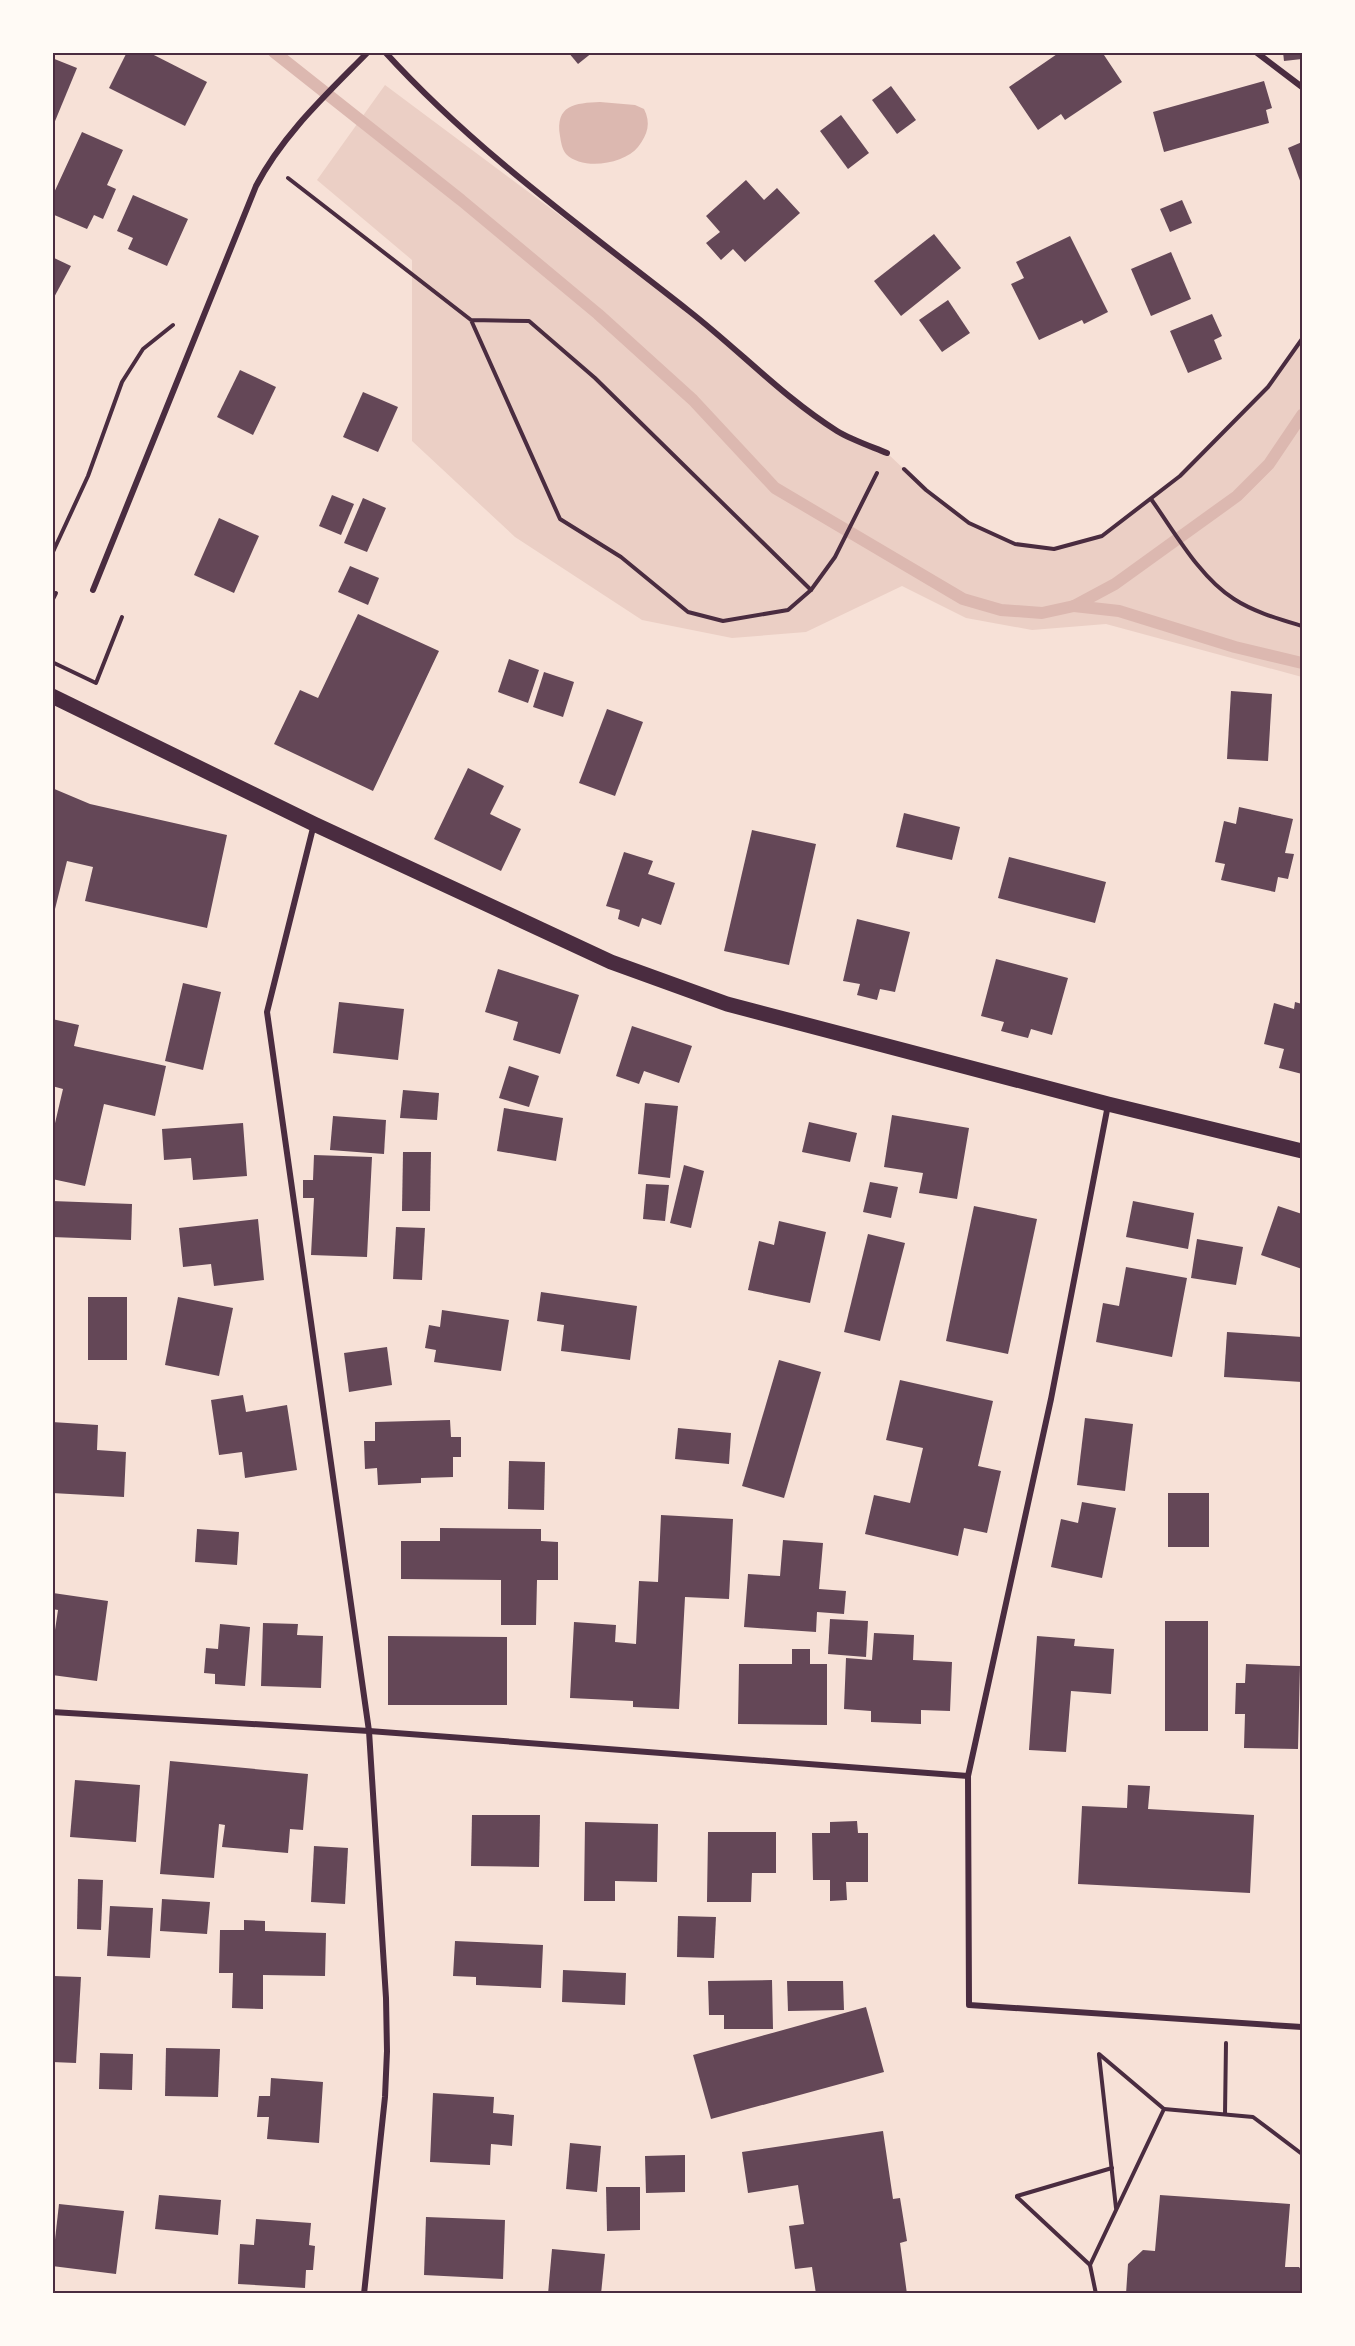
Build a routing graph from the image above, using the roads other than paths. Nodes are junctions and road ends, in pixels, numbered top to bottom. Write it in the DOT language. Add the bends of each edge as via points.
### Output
graph roads {
  1 [pos="385,52"];
  2 [pos="1256,52"];
  3 [pos="366,55"];
  4 [pos="1302,87"];
  5 [pos="886,453"];
  6 [pos="93,590"];
  7 [pos="52,696"];
  8 [pos="314,824"];
  9 [pos="1108,1104"];
  10 [pos="1302,1151"];
  11 [pos="52,1712"];
  12 [pos="369,1731"];
  13 [pos="968,1776"];
  14 [pos="1302,2027"];
  15 [pos="364,2294"];
  1 -- 5 [label="street" via="419,89 506,166 711,328 789,398 838,432"];
  2 -- 4 [label="street"];
  3 -- 6 [label="street" via="288,135 256,186"];
  7 -- 8 [label="main road"];
  8 -- 9 [label="main road" via="611,962 727,1004"];
  8 -- 12 [label="street" via="267,1012"];
  9 -- 10 [label="main road"];
  9 -- 13 [label="street" via="1051,1399"];
  11 -- 12 [label="street"];
  12 -- 13 [label="street"];
  12 -- 15 [label="street" via="387,2051"];
  13 -- 14 [label="street" via="969,2005"];
}
